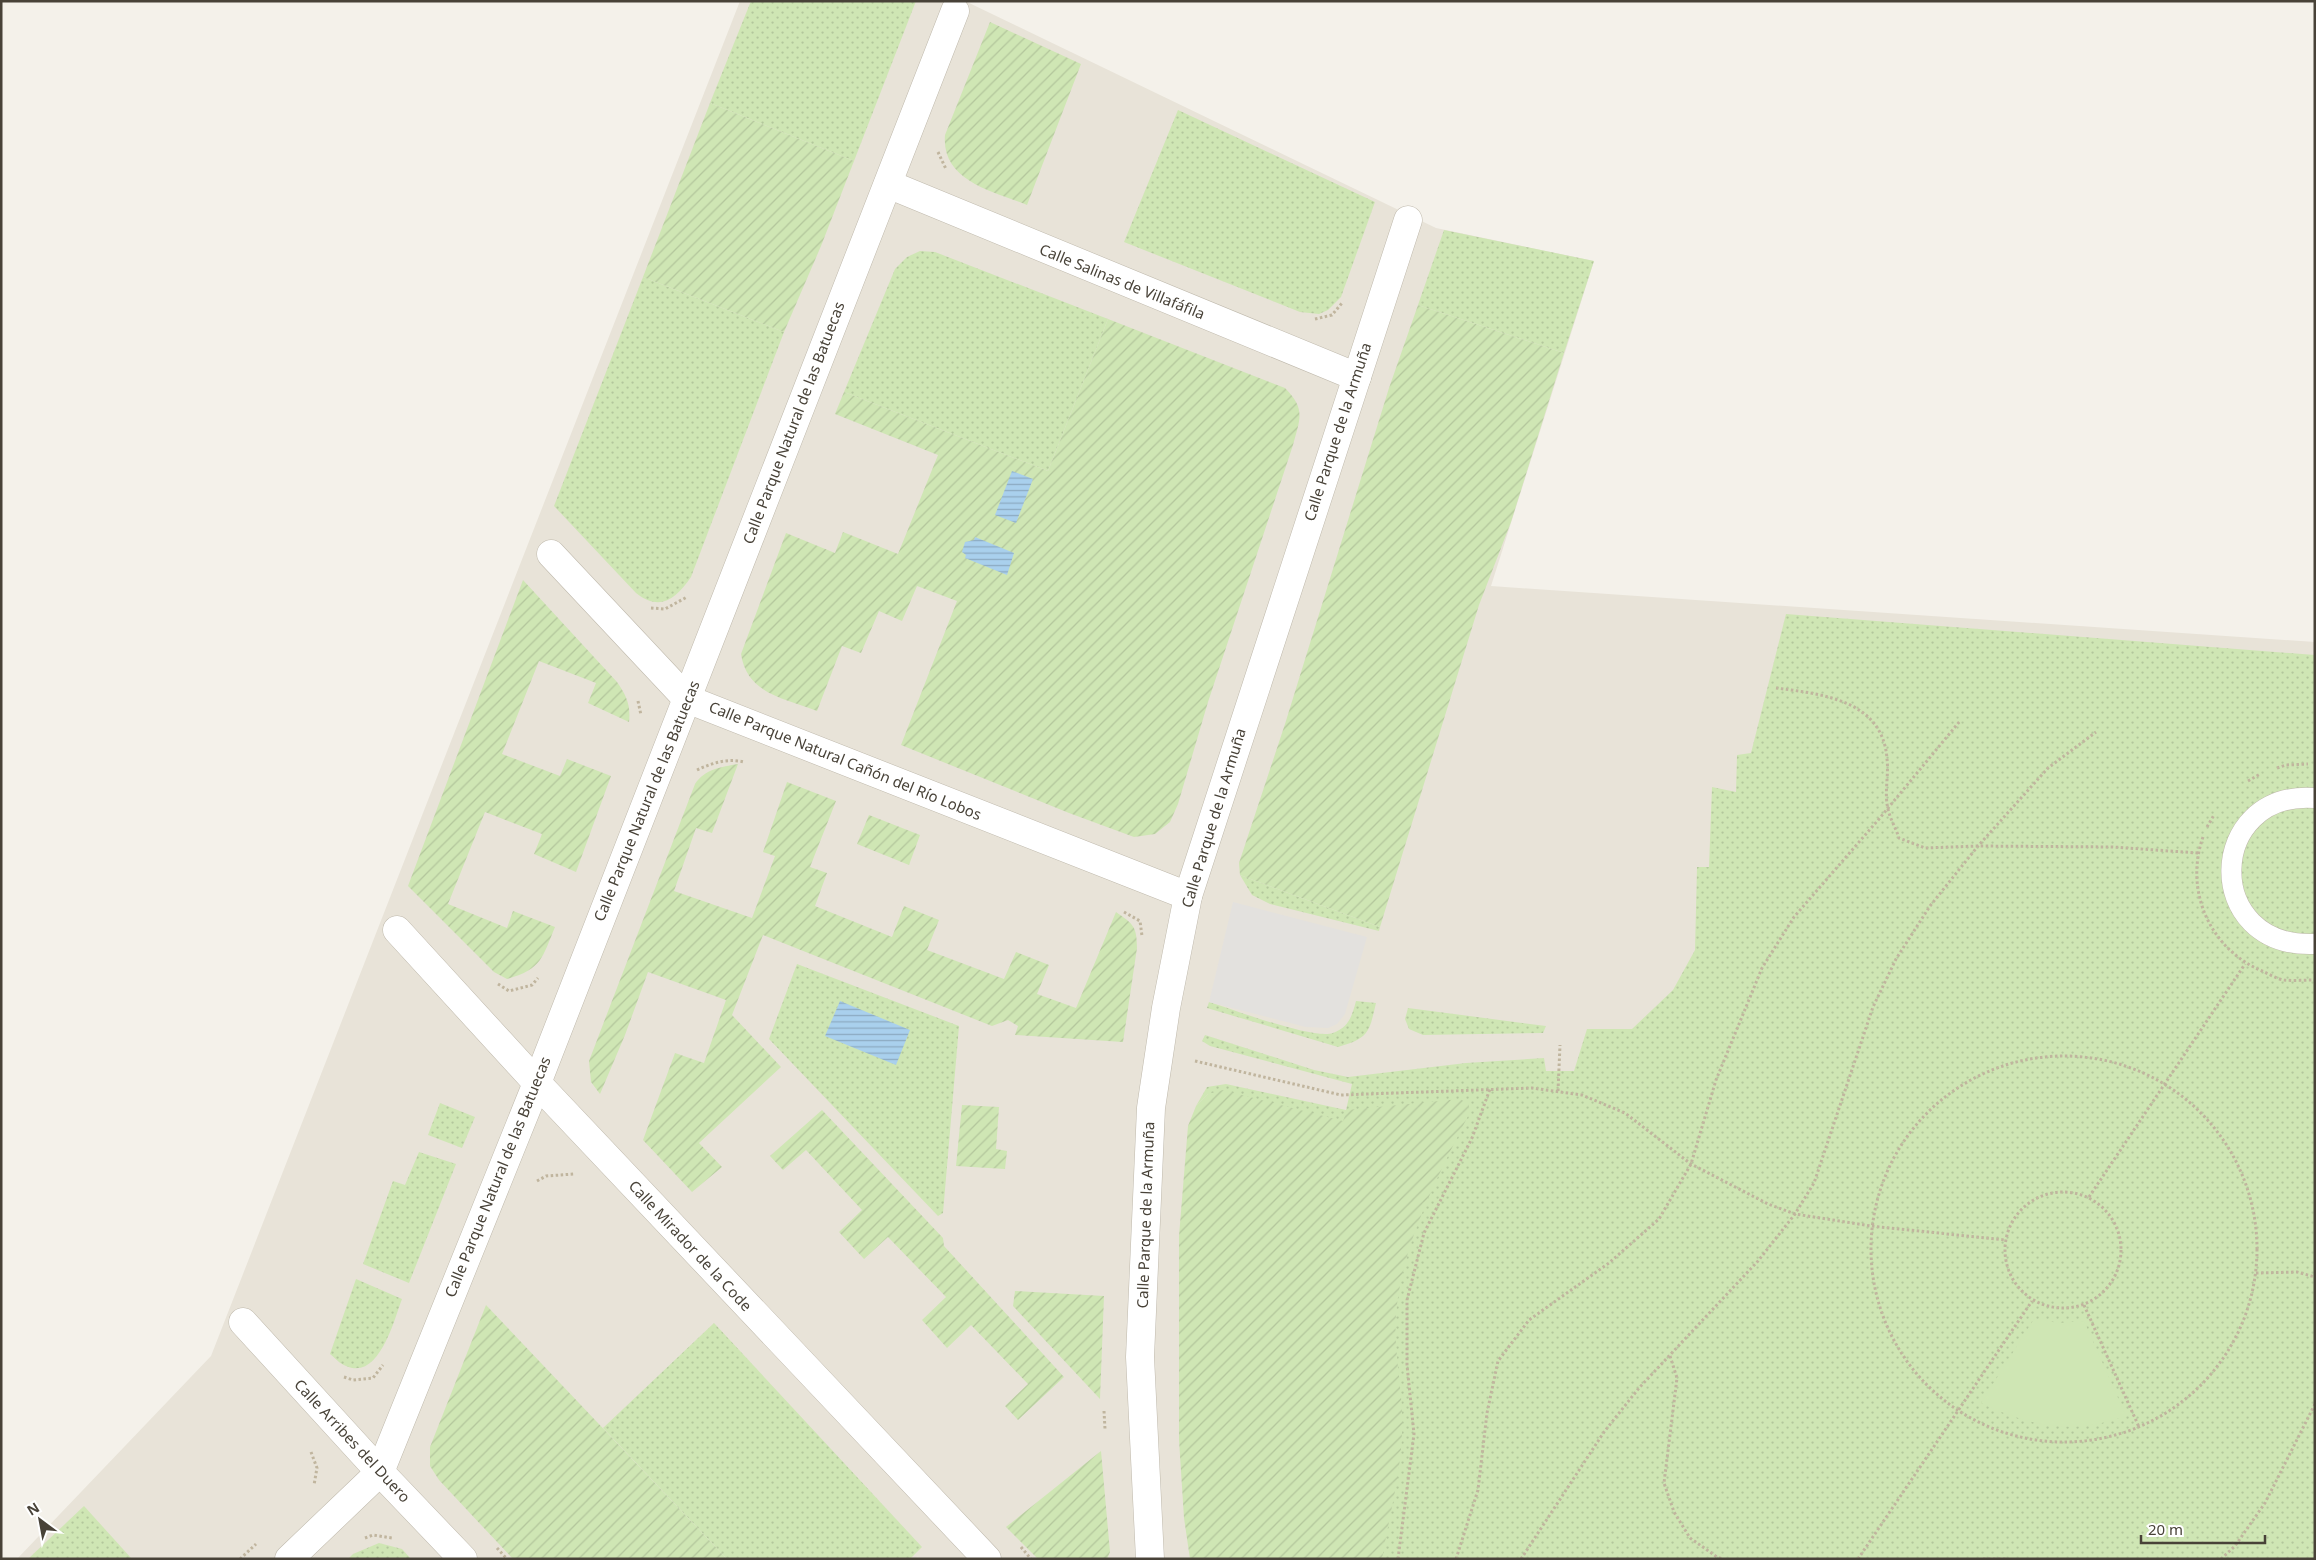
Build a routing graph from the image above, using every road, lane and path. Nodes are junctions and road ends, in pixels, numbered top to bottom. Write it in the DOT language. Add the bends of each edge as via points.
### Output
graph roads {
  1 [pos="955,11"];
  2 [pos="938,150"];
  3 [pos="951,175"];
  4 [pos="888,184"];
  5 [pos="1408,220"];
  6 [pos="1344,301"];
  7 [pos="1310,318"];
  8 [pos="1357,377"];
  9 [pos="551,554"];
  10 [pos="691,591"];
  11 [pos="643,608"];
  12 [pos="1776,688"];
  13 [pos="636,698"];
  14 [pos="687,699"];
  15 [pos="641,720"];
  16 [pos="1960,721"];
  17 [pos="2096,732"];
  18 [pos="752,764"];
  19 [pos="694,772"];
  20 [pos="2315,798"];
  21 [pos="1887,809"];
  22 [pos="1978,846"];
  23 [pos="2198,853"];
  24 [pos="1188,896"];
  25 [pos="1117,908"];
  26 [pos="397,930"];
  27 [pos="1143,939"];
  28 [pos="2315,944"];
  29 [pos="2245,964"];
  30 [pos="541,974"];
  31 [pos="494,981"];
  32 [pos="1560,1045"];
  33 [pos="1195,1051"];
  34 [pos="1194,1061"];
  35 [pos="1192,1070"];
  36 [pos="536,1083"];
  37 [pos="2165,1084"];
  38 [pos="1490,1089"];
  39 [pos="1558,1092"];
  40 [pos="1691,1164"];
  41 [pos="2089,1197"];
  42 [pos="1795,1214"];
  43 [pos="1871,1226"];
  44 [pos="2005,1240"];
  45 [pos="2256,1273"];
  46 [pos="2315,1277"];
  47 [pos="2032,1301"];
  48 [pos="2084,1305"];
  49 [pos="243,1322"];
  50 [pos="1670,1356"];
  51 [pos="385,1362"];
  52 [pos="335,1375"];
  53 [pos="1105,1401"];
  54 [pos="2315,1404"];
  55 [pos="1959,1412"];
  56 [pos="2139,1427"];
  57 [pos="1106,1439"];
  58 [pos="310,1450"];
  59 [pos="380,1472"];
  60 [pos="314,1489"];
  61 [pos="262,1538"];
  62 [pos="396,1539"];
  63 [pos="360,1540"];
  64 [pos="1017,1543"];
  65 [pos="494,1545"];
  66 [pos="240,1559"];
  67 [pos="289,1559"];
  68 [pos="463,1559"];
  69 [pos="507,1559"];
  70 [pos="986,1559"];
  71 [pos="1031,1559"];
  72 [pos="1150,1559"];
  73 [pos="1398,1559"];
  74 [pos="1456,1559"];
  75 [pos="1521,1559"];
  76 [pos="1723,1559"];
  77 [pos="1858,1559"];
  78 [pos="1983,1559"];
  79 [pos="2007,1559"];
  80 [pos="2221,1559"];
  1 -- 4 [label="street, Calle Parque Natural de las Batuecas"];
  2 -- 3 [label="path"];
  4 -- 8 [label="street, Calle Salinas de Villafáfila"];
  4 -- 14 [label="street, Calle Parque Natural de las Batuecas"];
  5 -- 8 [label="street, Calle Parque de la Armuña"];
  6 -- 7 [label="path" via="1332,315 1319,320"];
  8 -- 24 [label="street, Calle Parque de la Armuña"];
  9 -- 14 [label="street, Calle Parque Natural Cañón del Río Lobos"];
  10 -- 11 [label="path" via="687,597 666,608"];
  12 -- 21 [label="path" via="1824,694 1848,703 1873,724 1883,735 1887,758"];
  13 -- 15 [label="path"];
  14 -- 24 [label="street, Calle Parque Natural Cañón del Río Lobos"];
  14 -- 36 [label="street, Calle Parque Natural de las Batuecas"];
  16 -- 21 [label="path"];
  17 -- 22 [label="path" via="2048,768"];
  18 -- 19 [label="path" via="734,760 711,764"];
  20 -- 28 [label="lane" via="2299,797 2274,803 2254,816 2239,836 2231,858 2231,882 2238,905 2253,924 2273,938 2296,945"];
  21 -- 22 [label="path" via="1899,838 1926,848"];
  21 -- 40 [label="path" via="1794,917 1762,968 1716,1080"];
  22 -- 23 [label="path" via="2113,847"];
  22 -- 42 [label="path" via="1930,906 1896,959 1873,1007 1814,1183"];
  24 -- 72 [label="street, Calle Parque de la Armuña" via="1151,1108 1140,1357"];
  25 -- 27 [label="path" via="1140,921"];
  26 -- 36 [label="street, Calle Mirador de la Code"];
  29 -- 37 [label="path"];
  30 -- 31 [label="path" via="532,985 509,991"];
  32 -- 39 [label="path"];
  33 -- 34 [label="path"];
  34 -- 35 [label="path"];
  34 -- 38 [label="path" via="1341,1095"];
  36 -- 59 [label="street, Calle Parque Natural de las Batuecas"];
  36 -- 70 [label="street, Calle Mirador de la Code"];
  37 -- 41 [label="path"];
  37 -- 43 [label="path" via="2121,1064 2073,1056 2025,1060 1979,1076 1939,1102 1906,1137 1883,1179"];
  37 -- 45 [label="path" via="2194,1106 2219,1134 2238,1165 2251,1200 2257,1236"];
  38 -- 39 [label="path" via="1532,1088"];
  38 -- 73 [label="path" via="1472,1138 1424,1233 1407,1300 1407,1365 1414,1434"];
  39 -- 40 [label="path" via="1582,1095 1625,1113"];
  40 -- 42 [label="path" via="1768,1204"];
  40 -- 74 [label="path" via="1658,1219 1609,1264 1529,1320 1498,1361 1487,1412 1478,1490"];
  41 -- 44 [label="path" via="2062,1191 2036,1198 2015,1215"];
  41 -- 48 [label="path" via="2113,1220 2122,1253 2111,1285"];
  42 -- 43 [label="path"];
  42 -- 50 [label="path" via="1758,1261"];
  43 -- 44 [label="path"];
  43 -- 55 [label="path" via="1871,1270 1884,1320 1898,1351 1925,1385"];
  44 -- 47 [label="path" via="2009,1275"];
  45 -- 46 [label="path" via="2297,1272"];
  45 -- 56 [label="path" via="2249,1306 2236,1337 2218,1366 2169,1411"];
  47 -- 48 [label="path" via="2057,1309"];
  47 -- 55 [label="path"];
  48 -- 56 [label="path"];
  49 -- 59 [label="street, Calle Arribes del Duero"];
  50 -- 75 [label="path" via="1604,1432"];
  50 -- 76 [label="path" via="1678,1378 1664,1483 1674,1512 1690,1538"];
  51 -- 52 [label="path" via="373,1378 353,1380"];
  53 -- 57 [label="path"];
  54 -- 80 [label="path" via="2265,1503 2235,1546"];
  55 -- 56 [label="path" via="1992,1429 2028,1440 2066,1442 2103,1438"];
  55 -- 77 [label="path"];
  58 -- 60 [label="path" via="317,1468"];
  59 -- 67 [label="street, Calle Parque Natural de las Batuecas"];
  59 -- 68 [label="street, Calle Arribes del Duero"];
  61 -- 66 [label="path"];
  62 -- 63 [label="path" via="373,1535"];
  64 -- 71 [label="path"];
  65 -- 69 [label="path"];
  78 -- 79 [label="path"];
}
